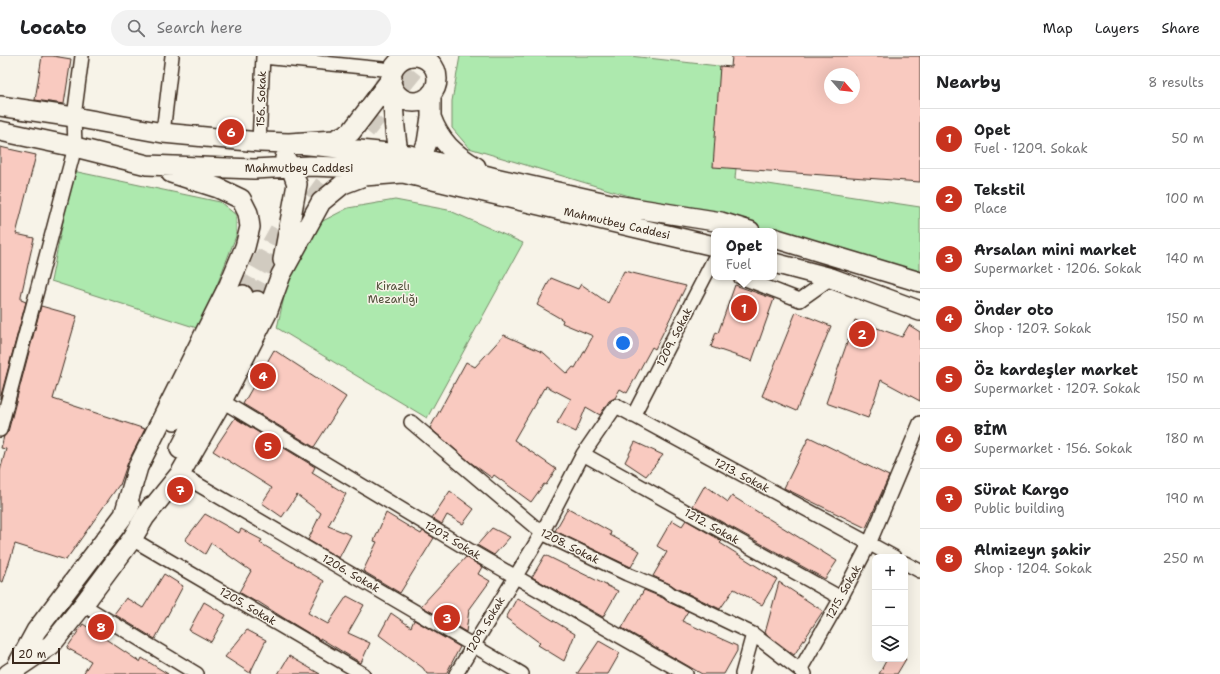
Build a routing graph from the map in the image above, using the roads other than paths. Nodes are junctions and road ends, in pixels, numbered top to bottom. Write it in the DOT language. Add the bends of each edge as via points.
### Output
graph roads {
  1 [pos="82,56"];
  2 [pos="172,56"];
  3 [pos="263,56"];
  4 [pos="445,56"];
  5 [pos="395,71"];
  6 [pos="436,74"];
  7 [pos="431,94"];
  8 [pos="0,106"];
  9 [pos="74,117"];
  10 [pos="431,117"];
  11 [pos="0,131"];
  12 [pos="162,133"];
  13 [pos="259,142"];
  14 [pos="289,143"];
  15 [pos="75,147"];
  16 [pos="398,153"];
  17 [pos="421,158"];
  18 [pos="147,165"];
  19 [pos="291,167"];
  20 [pos="404,173"];
  21 [pos="495,178"];
  22 [pos="740,228"];
  23 [pos="777,239"];
  24 [pos="711,245"];
  25 [pos="777,264"];
  26 [pos="711,268"];
  27 [pos="281,275"];
  28 [pos="831,278"];
  29 [pos="748,280"];
  30 [pos="920,282"];
  31 [pos="920,311"];
  32 [pos="222,401"];
  33 [pos="633,416"];
  34 [pos="411,422"];
  35 [pos="920,423"];
  36 [pos="0,430"];
  37 [pos="583,454"];
  38 [pos="180,474"];
  39 [pos="124,515"];
  40 [pos="145,517"];
  41 [pos="542,533"];
  42 [pos="132,539"];
  43 [pos="869,544"];
  44 [pos="888,554"];
  45 [pos="908,565"];
  46 [pos="920,571"];
  47 [pos="514,576"];
  48 [pos="840,598"];
  49 [pos="83,605"];
  50 [pos="753,634"];
  51 [pos="473,644"];
  52 [pos="16,672"];
  53 [pos="802,672"];
  54 [pos="197,674"];
  55 [pos="363,674"];
  56 [pos="456,674"];
  57 [pos="522,674"];
  58 [pos="686,674"];
  59 [pos="742,674"];
  1 -- 9 [label="street"];
  2 -- 12 [label="street"];
  3 -- 5 [label="street"];
  3 -- 13 [label="street, 156. Sokak"];
  4 -- 6 [label="main road"];
  5 -- 6 [label="main road" via="402,59 416,56 429,62"];
  5 -- 7 [label="main road" via="396,92 402,98 417,101"];
  5 -- 14 [label="main road" via="351,132 334,140"];
  5 -- 16 [label="main road" via="395,128"];
  6 -- 7 [label="main road" via="437,81"];
  7 -- 10 [label="main road"];
  8 -- 9 [label="main road"];
  9 -- 12 [label="main road"];
  9 -- 15 [label="street"];
  10 -- 17 [label="main road" via="427,143"];
  10 -- 21 [label="main road" via="436,131 458,156"];
  11 -- 15 [label="main road, Mahmutbey Caddesi"];
  12 -- 13 [label="main road"];
  13 -- 14 [label="main road"];
  13 -- 19 [label="main road" via="284,156"];
  14 -- 16 [label="main road, Mahmutbey Caddesi"];
  15 -- 18 [label="main road, Mahmutbey Caddesi"];
  15 -- 36 [label="street"];
  16 -- 17 [label="main road, Mahmutbey Caddesi"];
  16 -- 20 [label="main road"];
  17 -- 20 [label="main road" via="415,166"];
  17 -- 21 [label="main road, Mahmutbey Caddesi"];
  18 -- 19 [label="main road, Mahmutbey Caddesi" via="254,169"];
  18 -- 39 [label="main road" via="218,188 241,199 248,213 250,227 245,247 229,285 138,467"];
  19 -- 20 [label="main road, Mahmutbey Caddesi" via="365,168"];
  19 -- 27 [label="main road" via="297,184"];
  20 -- 24 [label="main road, Mahmutbey Caddesi"];
  20 -- 27 [label="main road" via="364,176 343,184 321,202"];
  21 -- 22 [label="main road, Mahmutbey Caddesi" via="615,205 721,222"];
  23 -- 30 [label="main road"];
  25 -- 28 [label="main road"];
  26 -- 33 [label="street, 1209. Sokak"];
  27 -- 32 [label="main road" via="267,313"];
  28 -- 29 [label="street" via="800,300"];
  28 -- 31 [label="main road"];
  32 -- 38 [label="main road"];
  32 -- 47 [label="street, 1207. Sokak"];
  33 -- 37 [label="street, 1213. Sokak" via="616,406"];
  33 -- 43 [label="street, 1213. Sokak"];
  34 -- 41 [label="street, 1208. Sokak"];
  35 -- 43 [label="street, 1215. Sokak"];
  37 -- 41 [label="street"];
  37 -- 48 [label="street, 1212. Sokak"];
  38 -- 40 [label="main road"];
  38 -- 51 [label="street, 1206. Sokak"];
  39 -- 40 [label="main road" via="250,298"];
  39 -- 52 [label="main road" via="36,631"];
  40 -- 42 [label="main road"];
  41 -- 47 [label="street, 1209. Sokak"];
  41 -- 50 [label="street, 1208. Sokak"];
  42 -- 49 [label="main road"];
  42 -- 55 [label="street, 1205. Sokak"];
  43 -- 44 [label="street, 1213. Sokak"];
  43 -- 48 [label="street, 1215. Sokak"];
  45 -- 46 [label="street"];
  47 -- 51 [label="street, 1209. Sokak"];
  47 -- 58 [label="street, 1207. Sokak"];
  48 -- 53 [label="street, 1215. Sokak"];
  49 -- 52 [label="main road" via="51,645"];
  49 -- 54 [label="street"];
  50 -- 53 [label="street, 1208. Sokak"];
  50 -- 59 [label="street"];
  51 -- 56 [label="street, 1209. Sokak"];
  51 -- 57 [label="street, 1206. Sokak"];
}
